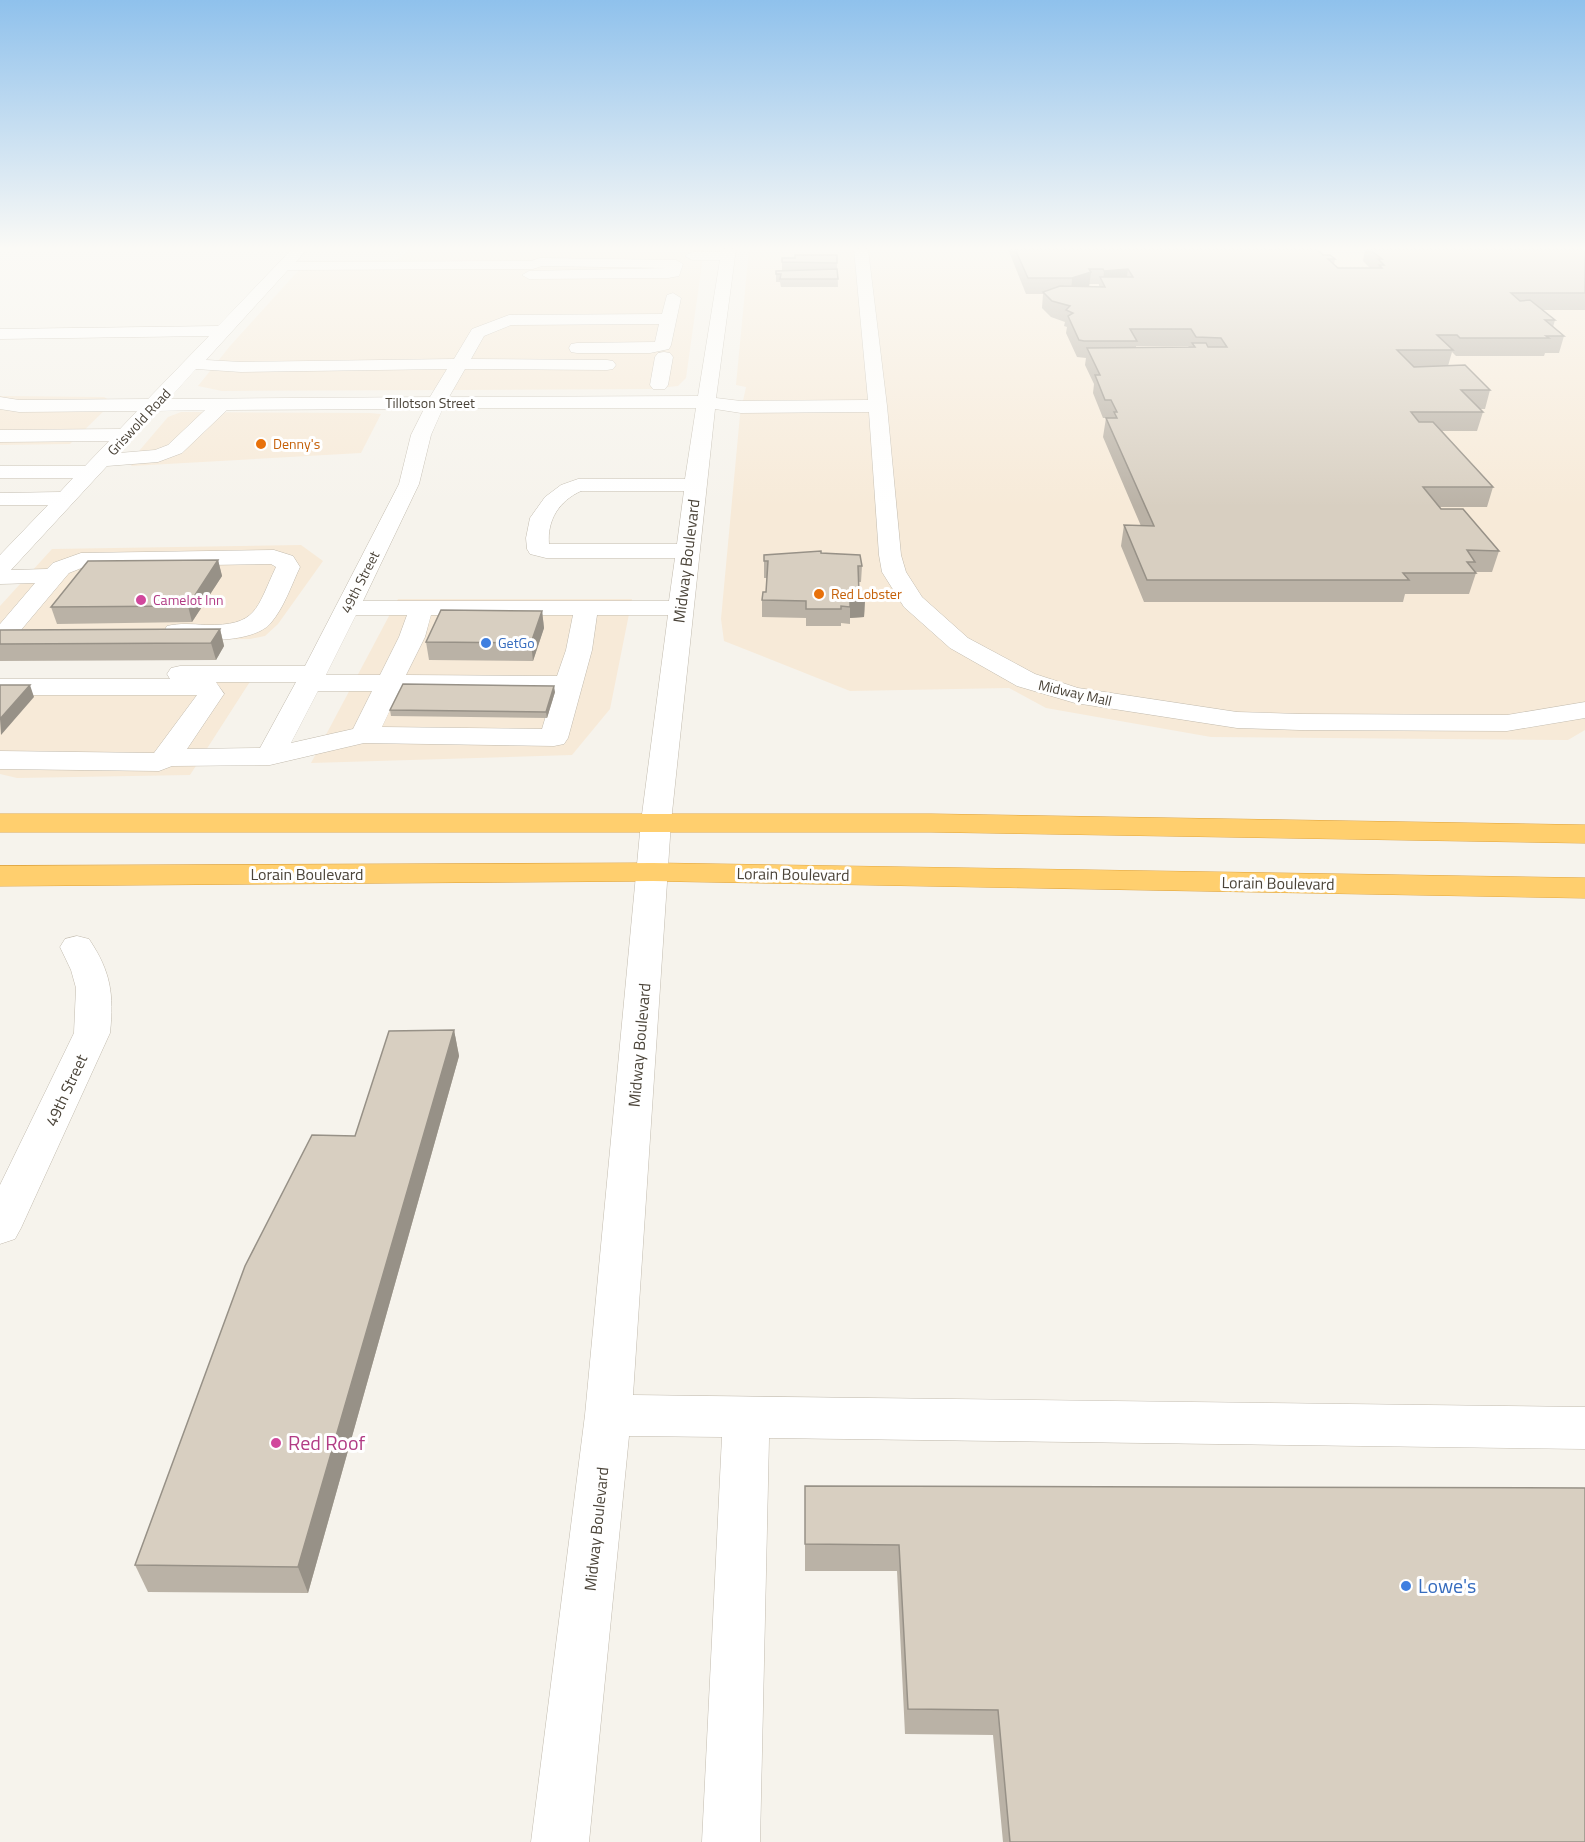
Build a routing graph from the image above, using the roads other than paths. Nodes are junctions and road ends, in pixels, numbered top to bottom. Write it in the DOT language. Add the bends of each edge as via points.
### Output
graph roads {
  1 [pos="131,335"];
  2 [pos="484,335"];
  3 [pos="665,335"];
  4 [pos="714,335"];
  5 [pos="870,335"];
  6 [pos="218,337"];
  7 [pos="474,341"];
  8 [pos="35,349"];
  9 [pos="713,356"];
  10 [pos="664,357"];
  11 [pos="193,364"];
  12 [pos="461,365"];
  13 [pos="511,365"];
  14 [pos="607,365"];
  15 [pos="577,382"];
  16 [pos="150,385"];
  17 [pos="173,385"];
  18 [pos="659,385"];
  19 [pos="877,400"];
  20 [pos="436,402"];
  21 [pos="593,402"];
  22 [pos="628,402"];
  23 [pos="706,402"];
  24 [pos="0,403"];
  25 [pos="358,403"];
  26 [pos="154,405"];
  27 [pos="223,405"];
  28 [pos="614,420"];
  29 [pos="334,423"];
  30 [pos="202,425"];
  31 [pos="224,425"];
  32 [pos="127,435"];
  33 [pos="0,436"];
  34 [pos="98,466"];
  35 [pos="0,472"];
  36 [pos="695,485"];
  37 [pos="0,498"];
  38 [pos="67,498"];
  39 [pos="687,552"];
  40 [pos="0,568"];
  41 [pos="54,576"];
  42 [pos="0,577"];
  43 [pos="346,608"];
  44 [pos="421,608"];
  45 [pos="586,608"];
  46 [pos="681,608"];
  47 [pos="4,631"];
  48 [pos="41,631"];
  49 [pos="156,631"];
  50 [pos="0,673"];
  51 [pos="311,678"];
  52 [pos="387,684"];
  53 [pos="568,684"];
  54 [pos="0,687"];
  55 [pos="1585,710"];
  56 [pos="364,735"];
  57 [pos="270,756"];
  58 [pos="167,758"];
  59 [pos="0,760"];
  60 [pos="656,822"];
  61 [pos="0,823"];
  62 [pos="1585,834"];
  63 [pos="653,872"];
  64 [pos="0,876"];
  65 [pos="1585,888"];
  66 [pos="77,947"];
  67 [pos="0,1228"];
  68 [pos="608,1415"];
  69 [pos="746,1417"];
  70 [pos="1585,1428"];
  71 [pos="560,1842"];
  72 [pos="731,1842"];
  1 -- 6 [label="street"];
  2 -- 7 [label="street"];
  3 -- 7 [label="street" via="663,345 650,348"];
  4 -- 9 [label="street, Midway Boulevard"];
  5 -- 19 [label="street, Midway Mall"];
  6 -- 8 [label="street"];
  6 -- 11 [label="street, Griswold Road"];
  7 -- 12 [label="street, 49th Street"];
  9 -- 10 [label="street"];
  9 -- 23 [label="street, Midway Boulevard"];
  10 -- 14 [label="street" via="608,360"];
  10 -- 18 [label="street"];
  11 -- 12 [label="street" via="234,361 232,382 385,381 397,379 405,366"];
  11 -- 17 [label="street, Griswold Road"];
  12 -- 13 [label="street"];
  12 -- 20 [label="street, 49th Street"];
  13 -- 14 [label="street"];
  13 -- 15 [label="street" via="503,380"];
  14 -- 21 [label="street"];
  16 -- 17 [label="street"];
  17 -- 26 [label="street, Griswold Road"];
  19 -- 23 [label="street, Tillotson Street" via="741,407"];
  19 -- 55 [label="street, Midway Mall" via="894,572 913,602 950,636 1026,680 1075,695 1237,720 1490,723"];
  20 -- 21 [label="street, Tillotson Street" via="557,412"];
  20 -- 25 [label="street, Tillotson Street"];
  20 -- 43 [label="street, 49th Street" via="421,435 409,484"];
  21 -- 22 [label="street, Tillotson Street"];
  22 -- 23 [label="street, Tillotson Street"];
  22 -- 28 [label="street" via="623,418"];
  23 -- 36 [label="street, Midway Boulevard"];
  24 -- 26 [label="street, Tillotson Street"];
  25 -- 27 [label="street, Tillotson Street"];
  25 -- 29 [label="street" via="347,417"];
  26 -- 27 [label="street, Tillotson Street"];
  26 -- 32 [label="street, Griswold Road"];
  27 -- 30 [label="street"];
  30 -- 31 [label="street"];
  30 -- 34 [label="street" via="175,449 158,456"];
  32 -- 33 [label="street"];
  32 -- 34 [label="street, Griswold Road"];
  34 -- 35 [label="street"];
  34 -- 38 [label="street, Griswold Road"];
  36 -- 39 [label="street, Midway Boulevard"];
  36 -- 39 [label="street" via="578,485 566,490 543,513 536,535 538,549 546,551"];
  37 -- 38 [label="street"];
  38 -- 40 [label="street, Griswold Road"];
  39 -- 46 [label="street, Midway Boulevard"];
  41 -- 42 [label="street"];
  41 -- 47 [label="street"];
  41 -- 49 [label="street" via="61,568 81,560 274,557 285,561 288,567 261,619 251,627 236,631"];
  43 -- 44 [label="street"];
  43 -- 51 [label="street, 49th Street"];
  44 -- 45 [label="street"];
  44 -- 52 [label="street" via="412,637"];
  45 -- 46 [label="street"];
  45 -- 53 [label="street"];
  46 -- 60 [label="street, Midway Boulevard"];
  47 -- 48 [label="street"];
  50 -- 51 [label="street"];
  51 -- 52 [label="street"];
  51 -- 57 [label="street, 49th Street"];
  52 -- 53 [label="street" via="520,688"];
  52 -- 56 [label="street"];
  53 -- 56 [label="street" via="554,738 507,727 422,726"];
  54 -- 58 [label="street" via="209,688 211,694"];
  56 -- 57 [label="street"];
  57 -- 58 [label="street"];
  58 -- 59 [label="street" via="148,764"];
  60 -- 61 [label="highway"];
  60 -- 62 [label="highway"];
  60 -- 63 [label="street, Midway Boulevard"];
  63 -- 64 [label="highway, Lorain Boulevard"];
  63 -- 65 [label="highway, Lorain Boulevard"];
  63 -- 68 [label="street, Midway Boulevard"];
  66 -- 67 [label="street, 49th Street" via="91,972 95,991 92,1033"];
  68 -- 69 [label="street"];
  68 -- 71 [label="street, Midway Boulevard"];
  69 -- 70 [label="street"];
  69 -- 72 [label="street"];
}
